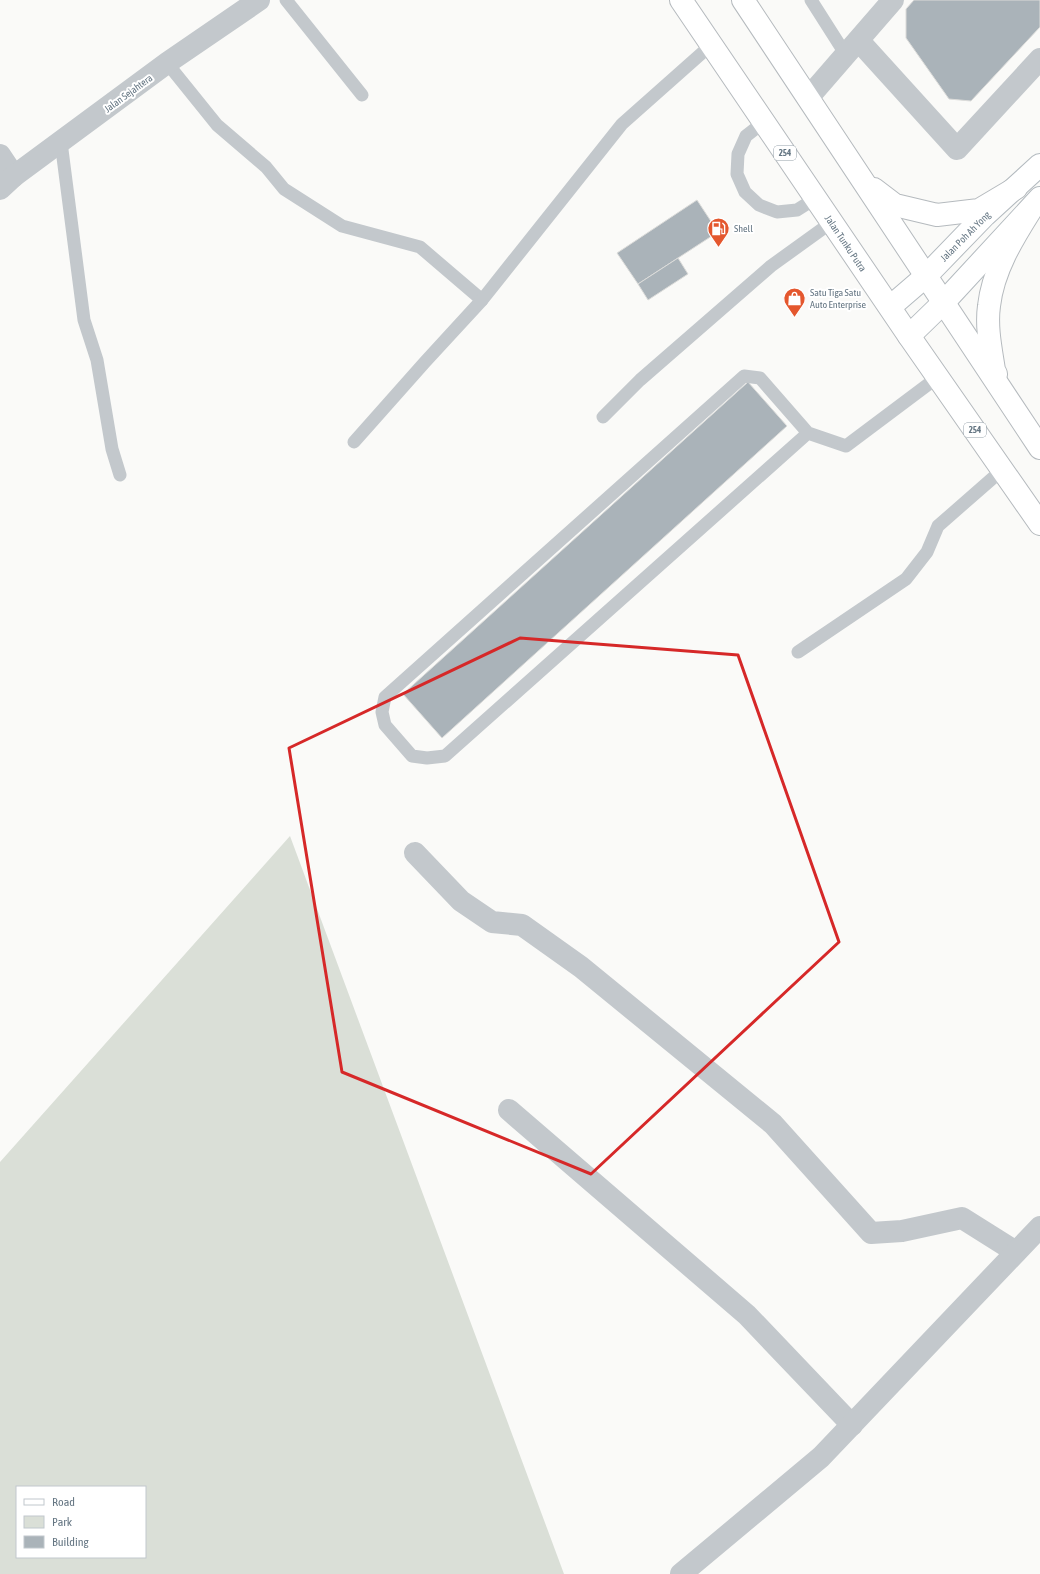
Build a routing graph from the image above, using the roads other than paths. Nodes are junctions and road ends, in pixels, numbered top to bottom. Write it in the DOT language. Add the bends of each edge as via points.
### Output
graph roads {
  1 [pos="259,0"];
  2 [pos="286,0"];
  3 [pos="681,0"];
  4 [pos="743,0"];
  5 [pos="811,0"];
  6 [pos="893,0"];
  7 [pos="711,44"];
  8 [pos="853,48"];
  9 [pos="1040,59"];
  10 [pos="167,63"];
  11 [pos="362,95"];
  12 [pos="808,98"];
  13 [pos="764,122"];
  14 [pos="61,142"];
  15 [pos="0,155"];
  16 [pos="1040,165"];
  17 [pos="862,179"];
  18 [pos="7,183"];
  19 [pos="1016,188"];
  20 [pos="816,198"];
  21 [pos="1036,203"];
  22 [pos="832,222"];
  23 [pos="926,276"];
  24 [pos="482,300"];
  25 [pos="944,302"];
  26 [pos="890,307"];
  27 [pos="909,336"];
  28 [pos="938,377"];
  29 [pos="603,417"];
  30 [pos="1026,427"];
  31 [pos="808,433"];
  32 [pos="354,442"];
  33 [pos="1040,448"];
  34 [pos="1002,470"];
  35 [pos="120,475"];
  36 [pos="1040,524"];
  37 [pos="798,652"];
  38 [pos="415,853"];
  39 [pos="509,1110"];
  40 [pos="1040,1227"];
  41 [pos="1016,1252"];
  42 [pos="852,1425"];
  43 [pos="681,1574"];
  1 -- 10 [label="street, Jalan Sejahtera"];
  2 -- 11 [label="lane"];
  3 -- 7 [label="main road, Jalan Tunku Putra / 254"];
  4 -- 12 [label="main road"];
  5 -- 8 [label="lane"];
  6 -- 8 [label="street"];
  7 -- 13 [label="main road, Jalan Tunku Putra / 254"];
  7 -- 24 [label="lane" via="622,124"];
  8 -- 9 [label="street" via="957,149"];
  8 -- 12 [label="street"];
  10 -- 14 [label="street, Jalan Sejahtera"];
  10 -- 24 [label="lane" via="217,125 266,167 284,189 342,226 420,247"];
  12 -- 17 [label="main road"];
  13 -- 20 [label="main road, Jalan Tunku Putra / 254"];
  13 -- 20 [label="lane" via="746,136 738,154 737,174 745,192 759,206 778,212 797,210"];
  14 -- 18 [label="street, Jalan Sejahtera"];
  14 -- 35 [label="lane" via="84,320 97,360 112,449"];
  15 -- 18 [label="street"];
  16 -- 19 [label="main road, Jalan Poh Ah Yong"];
  17 -- 19 [label="main road" via="895,205 937,215 979,210"];
  17 -- 23 [label="main road"];
  19 -- 23 [label="main road, Jalan Poh Ah Yong"];
  20 -- 22 [label="main road, Jalan Tunku Putra / 254"];
  21 -- 25 [label="main road"];
  21 -- 30 [label="main road" via="1009,243 988,306 994,370"];
  22 -- 26 [label="main road, Jalan Tunku Putra / 254"];
  22 -- 29 [label="lane" via="771,266 640,380"];
  23 -- 25 [label="main road"];
  23 -- 26 [label="main road, Jalan Poh Ah Yong"];
  24 -- 32 [label="lane"];
  25 -- 27 [label="main road"];
  25 -- 30 [label="main road"];
  26 -- 27 [label="main road, Jalan Tunku Putra / 254"];
  27 -- 28 [label="main road, Jalan Tunku Putra / 254"];
  28 -- 31 [label="lane" via="846,446"];
  28 -- 34 [label="main road, Jalan Tunku Putra / 254"];
  30 -- 33 [label="main road"];
  31 -- 31 [label="lane" via="760,378 744,376 384,698 382,712 385,725 412,756 445,756"];
  34 -- 36 [label="main road, Jalan Tunku Putra / 254"];
  34 -- 37 [label="lane" via="938,526 927,552 906,579"];
  38 -- 41 [label="street" via="461,901 492,922 522,925 569,958 773,1124 871,1233 902,1232 962,1218"];
  39 -- 42 [label="street" via="747,1315"];
  40 -- 41 [label="street"];
  41 -- 42 [label="street"];
  42 -- 43 [label="street" via="821,1457"];
}
